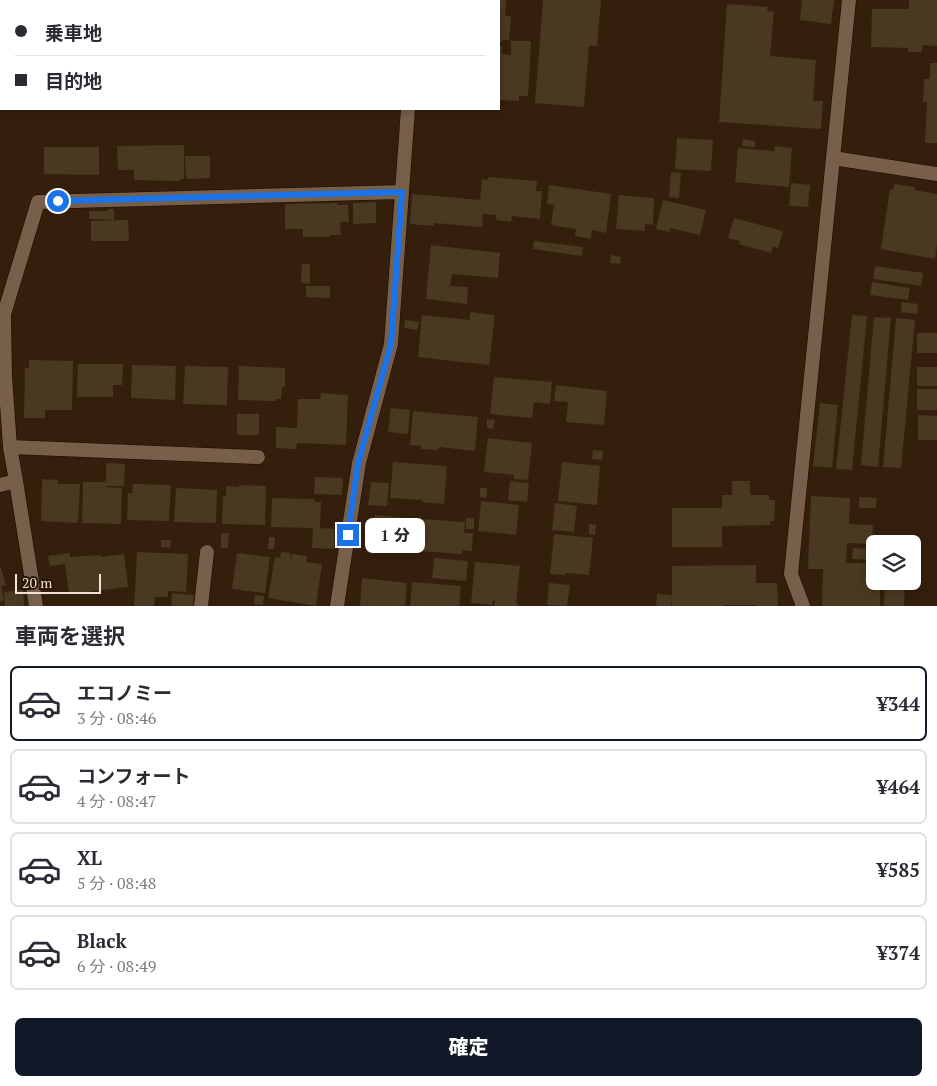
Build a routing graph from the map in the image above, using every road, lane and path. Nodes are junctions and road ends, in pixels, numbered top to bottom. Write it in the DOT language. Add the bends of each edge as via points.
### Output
graph roads {
  1 [pos="849,0"];
  2 [pos="408,110"];
  3 [pos="833,158"];
  4 [pos="937,174"];
  5 [pos="402,192"];
  6 [pos="10,447"];
  7 [pos="258,458"];
  8 [pos="16,481"];
  9 [pos="0,485"];
  10 [pos="207,552"];
  11 [pos="36,606"];
  12 [pos="201,606"];
  13 [pos="337,606"];
  14 [pos="804,606"];
  1 -- 3 [label="street"];
  2 -- 5 [label="street"];
  3 -- 4 [label="street"];
  3 -- 14 [label="street" via="792,574"];
  5 -- 6 [label="street" via="38,202 4,314"];
  5 -- 13 [label="street" via="391,344 358,463"];
  6 -- 7 [label="street"];
  6 -- 8 [label="street"];
  8 -- 9 [label="street"];
  8 -- 11 [label="street"];
  10 -- 12 [label="street"];
}
